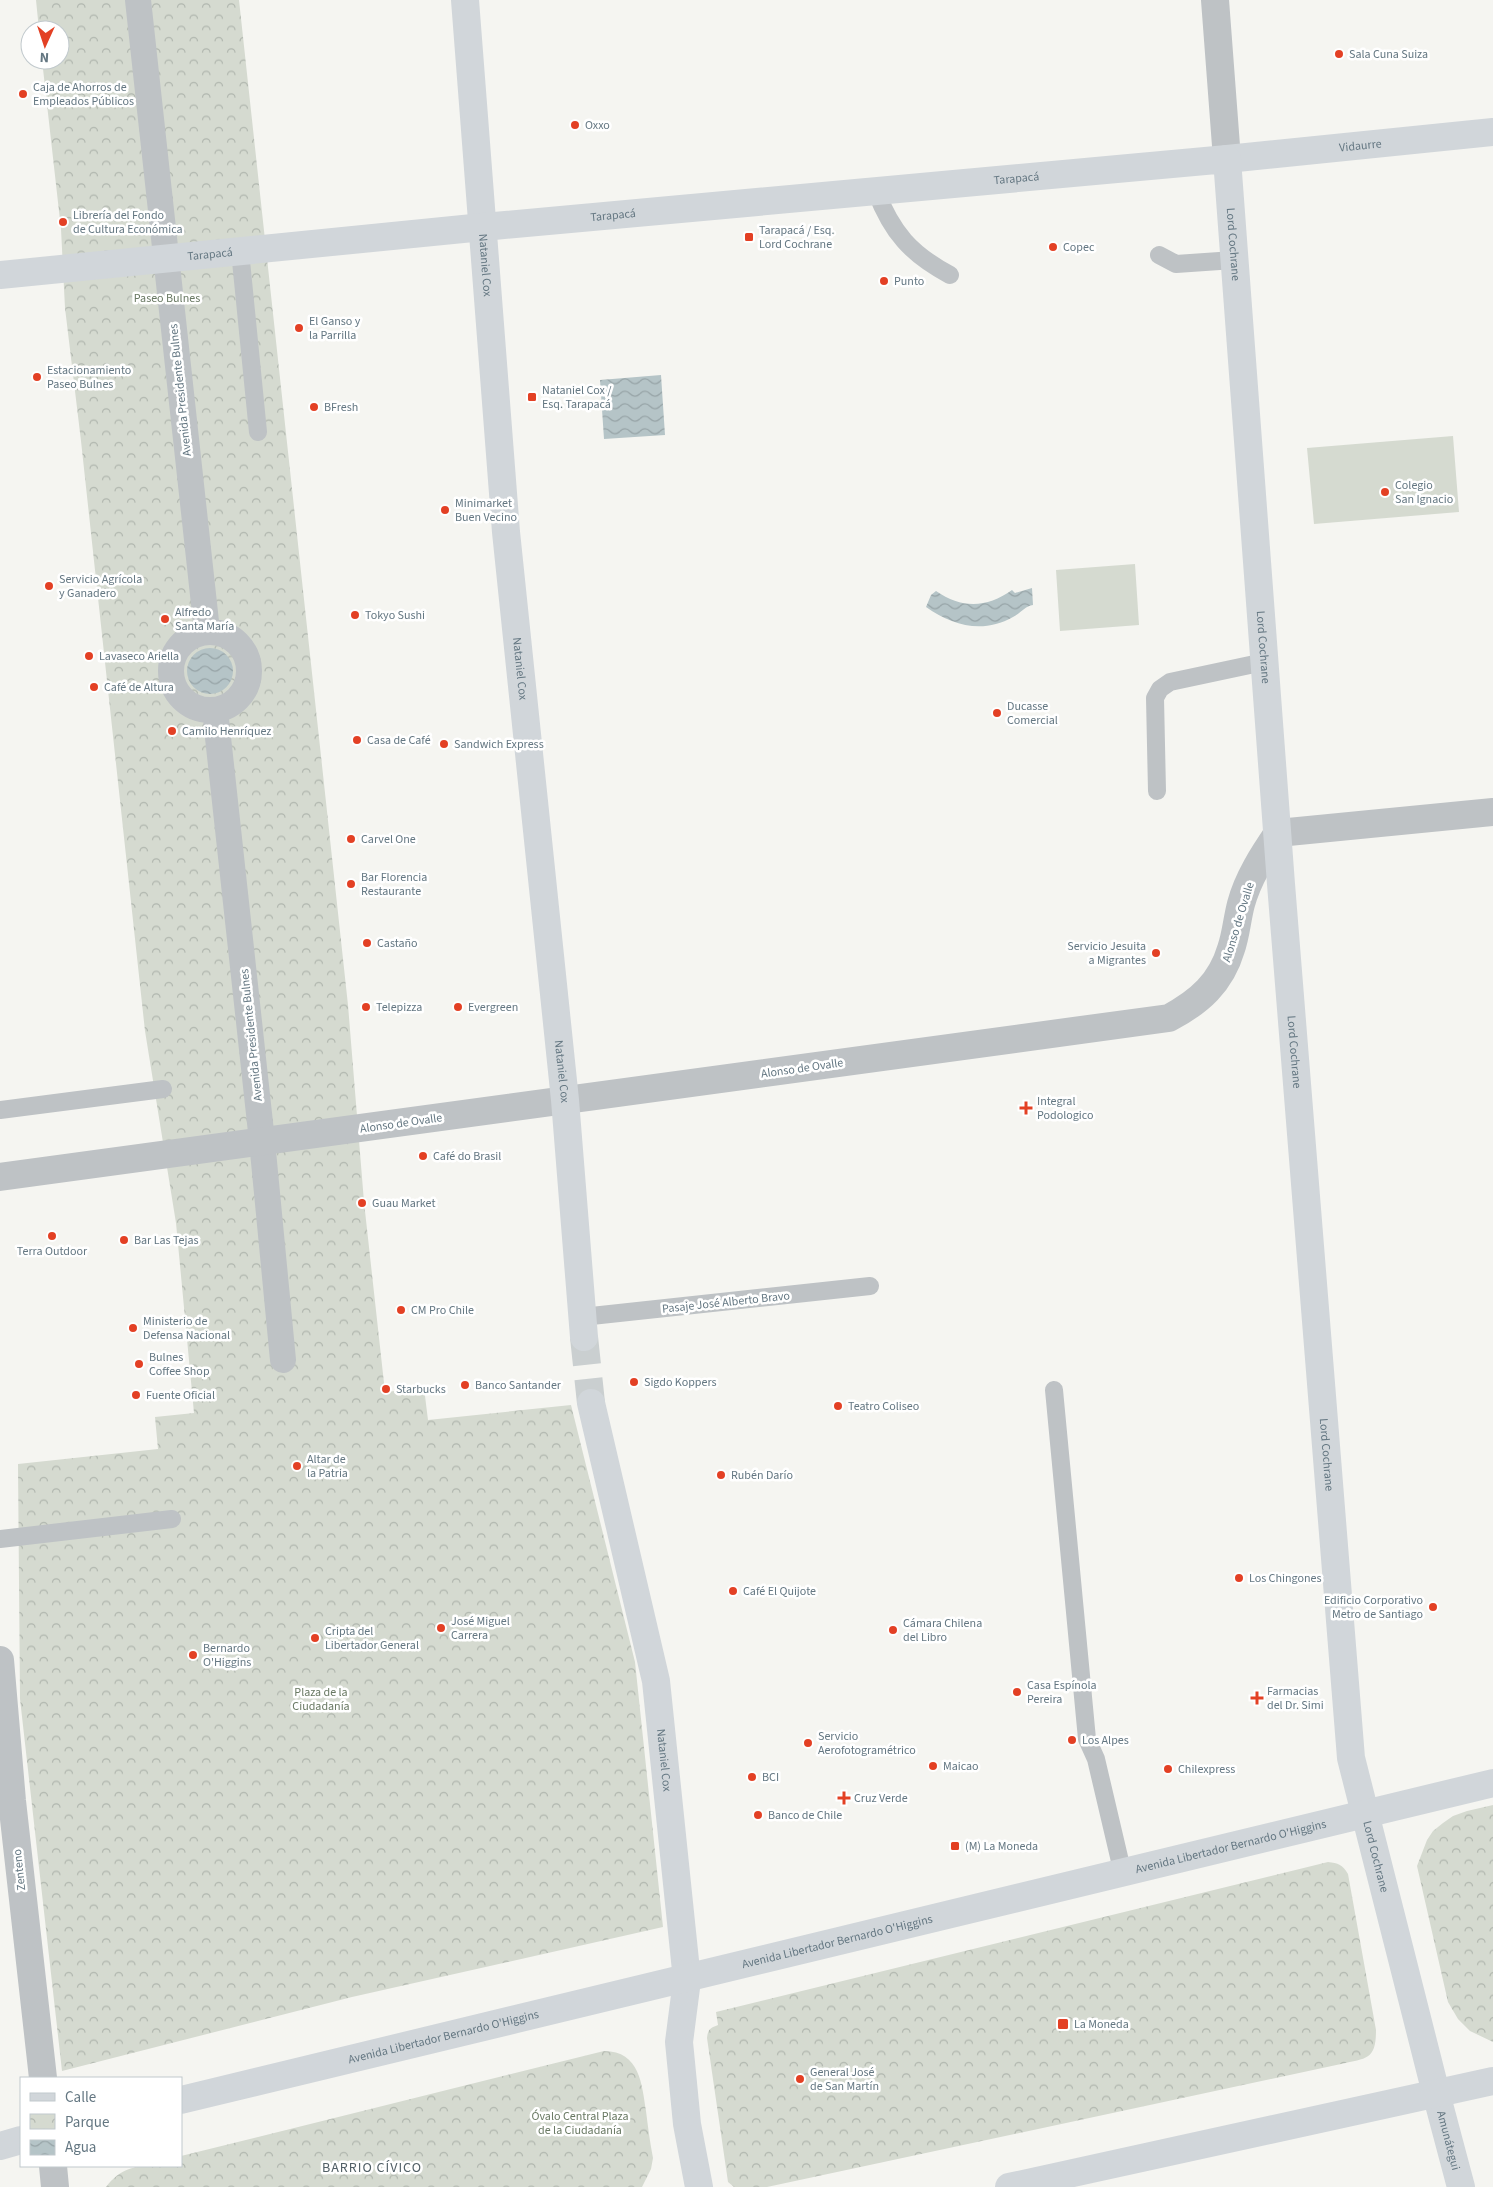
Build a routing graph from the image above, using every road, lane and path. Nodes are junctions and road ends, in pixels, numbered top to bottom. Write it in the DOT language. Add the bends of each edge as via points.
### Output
graph roads {
  1 [pos="138,0"];
  2 [pos="465,0"];
  3 [pos="1215,0"];
  4 [pos="1493,132"];
  5 [pos="1227,160"];
  6 [pos="876,191"];
  7 [pos="483,227"];
  8 [pos="240,251"];
  9 [pos="1159,255"];
  10 [pos="166,258"];
  11 [pos="1234,260"];
  12 [pos="0,275"];
  13 [pos="950,275"];
  14 [pos="258,432"];
  15 [pos="207,631"];
  16 [pos="1264,662"];
  17 [pos="215,710"];
  18 [pos="1157,791"];
  19 [pos="1493,812"];
  20 [pos="1278,832"];
  21 [pos="163,1089"];
  22 [pos="565,1100"];
  23 [pos="0,1110"];
  24 [pos="262,1141"];
  25 [pos="0,1178"];
  26 [pos="870,1286"];
  27 [pos="583,1327"];
  28 [pos="283,1360"];
  29 [pos="1054,1390"];
  30 [pos="591,1403"];
  31 [pos="172,1519"];
  32 [pos="0,1539"];
  33 [pos="0,1660"];
  34 [pos="1493,1783"];
  35 [pos="1366,1815"];
  36 [pos="1123,1874"];
  37 [pos="687,1980"];
  38 [pos="42,2077"];
  39 [pos="1493,2081"];
  40 [pos="1436,2094"];
  41 [pos="182,2100"];
  42 [pos="20,2140"];
  43 [pos="0,2146"];
  44 [pos="53,2167"];
  45 [pos="55,2187"];
  46 [pos="699,2187"];
  47 [pos="1009,2187"];
  48 [pos="1461,2187"];
  1 -- 10 [label="street, Avenida Presidente Bulnes"];
  2 -- 7 [label="main road, Nataniel Cox"];
  3 -- 5 [label="street, Lord Cochrane"];
  4 -- 5 [label="main road, Vidaurre"];
  5 -- 6 [label="main road, Tarapacá"];
  5 -- 11 [label="main road, Lord Cochrane"];
  6 -- 7 [label="main road, Tarapacá"];
  6 -- 13 [label="lane" via="890,223 909,248 928,264"];
  7 -- 8 [label="main road, Tarapacá"];
  7 -- 22 [label="main road, Nataniel Cox" via="506,532"];
  8 -- 10 [label="main road, Tarapacá"];
  8 -- 14 [label="lane"];
  9 -- 11 [label="lane" via="1176,264"];
  10 -- 12 [label="main road, Tarapacá"];
  10 -- 15 [label="street, Avenida Presidente Bulnes"];
  11 -- 16 [label="main road, Lord Cochrane"];
  15 -- 17 [label="street" via="223,633 239,643 248,658 250,676 243,694 230,706"];
  15 -- 17 [label="street" via="188,638 176,650 170,667 173,685 182,699 197,709"];
  16 -- 18 [label="lane" via="1170,682 1160,689 1155,698"];
  16 -- 20 [label="main road, Lord Cochrane"];
  17 -- 24 [label="street, Avenida Presidente Bulnes"];
  19 -- 20 [label="street"];
  20 -- 22 [label="street, Alonso de Ovalle" via="1250,880 1241,904 1232,948 1216,982 1187,1009 1169,1018"];
  20 -- 35 [label="main road, Lord Cochrane" via="1351,1758"];
  21 -- 23 [label="lane"];
  22 -- 24 [label="street, Alonso de Ovalle"];
  22 -- 27 [label="main road, Nataniel Cox"];
  24 -- 25 [label="street, Alonso de Ovalle"];
  24 -- 28 [label="street, Avenida Presidente Bulnes"];
  26 -- 27 [label="lane, Pasaje José Alberto Bravo"];
  29 -- 36 [label="lane" via="1087,1739 1096,1759"];
  30 -- 37 [label="main road, Nataniel Cox" via="656,1681"];
  31 -- 32 [label="lane"];
  33 -- 38 [label="street, Zenteno"];
  34 -- 35 [label="main road, Avenida Libertador Bernardo O'Higgins"];
  35 -- 36 [label="main road, Avenida Libertador Bernardo O'Higgins"];
  35 -- 40 [label="main road, Lord Cochrane"];
  36 -- 37 [label="main road, Avenida Libertador Bernardo O'Higgins"];
  37 -- 41 [label="main road, Avenida Libertador Bernardo O'Higgins"];
  37 -- 46 [label="main road, Nataniel Cox" via="679,2042 687,2124"];
  39 -- 40 [label="main road"];
  40 -- 47 [label="main road"];
  40 -- 48 [label="main road, Amunátegui"];
  42 -- 43 [label="main road"];
  44 -- 45 [label="street"];
}
